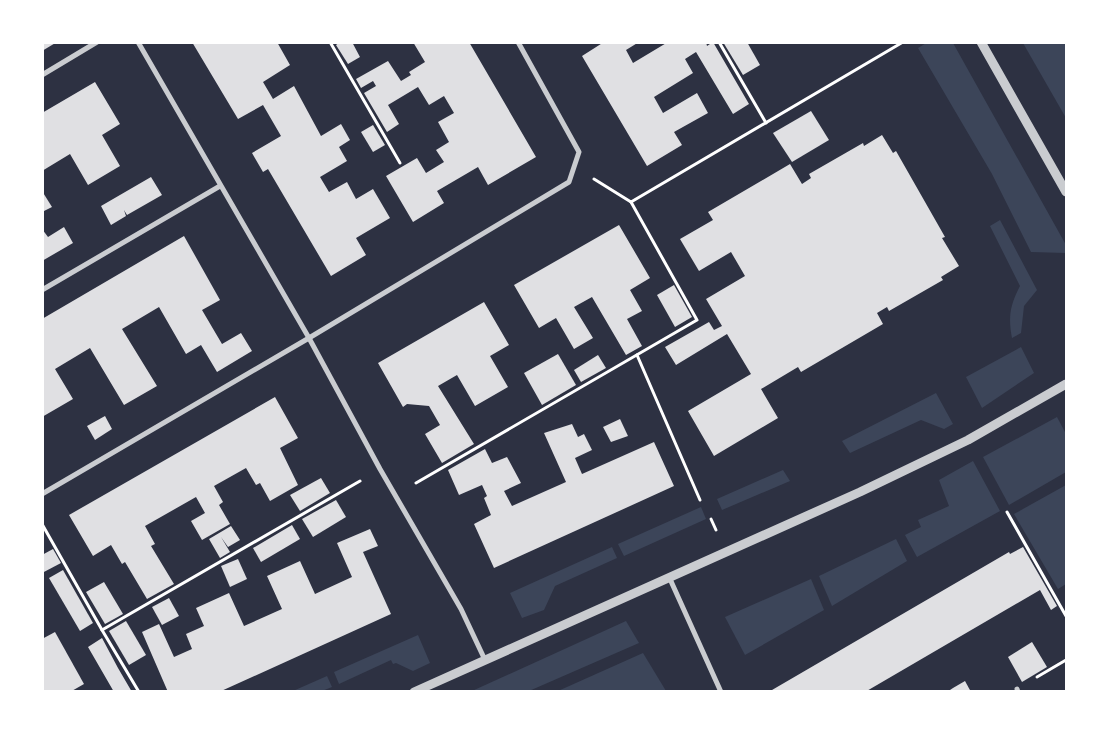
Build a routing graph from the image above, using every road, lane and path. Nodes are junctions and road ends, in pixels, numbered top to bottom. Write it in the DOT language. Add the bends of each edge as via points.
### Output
graph roads {
  1 [pos="97,42"];
  2 [pos="138,42"];
  3 [pos="330,42"];
  4 [pos="518,42"];
  5 [pos="719,42"];
  6 [pos="903,42"];
  7 [pos="981,42"];
  8 [pos="42,75"];
  9 [pos="766,123"];
  10 [pos="400,163"];
  11 [pos="574,167"];
  12 [pos="220,186"];
  13 [pos="1066,192"];
  14 [pos="631,202"];
  15 [pos="42,290"];
  16 [pos="309,338"];
  17 [pos="637,355"];
  18 [pos="1066,384"];
  19 [pos="380,469"];
  20 [pos="42,494"];
  21 [pos="395,495"];
  22 [pos="700,500"];
  23 [pos="1007,512"];
  24 [pos="42,524"];
  25 [pos="670,579"];
  26 [pos="1066,616"];
  27 [pos="102,630"];
  28 [pos="485,660"];
  29 [pos="139,692"];
  30 [pos="414,692"];
  31 [pos="721,692"];
  1 -- 8 [label="street"];
  2 -- 12 [label="street"];
  3 -- 10 [label="path"];
  4 -- 11 [label="street" via="580,152"];
  5 -- 9 [label="path"];
  6 -- 9 [label="path"];
  7 -- 13 [label="street"];
  9 -- 14 [label="path"];
  11 -- 14 [label="path"];
  11 -- 16 [label="street" via="569,182"];
  12 -- 15 [label="street"];
  12 -- 16 [label="street"];
  14 -- 17 [label="path" via="697,320"];
  16 -- 19 [label="street"];
  16 -- 20 [label="street"];
  17 -- 21 [label="path"];
  17 -- 22 [label="path"];
  18 -- 25 [label="street" via="968,440"];
  19 -- 21 [label="street"];
  19 -- 27 [label="path"];
  21 -- 28 [label="street" via="461,609"];
  23 -- 26 [label="path"];
  24 -- 27 [label="path"];
  25 -- 28 [label="street"];
  25 -- 31 [label="street"];
  27 -- 29 [label="path"];
  28 -- 30 [label="street"];
}
